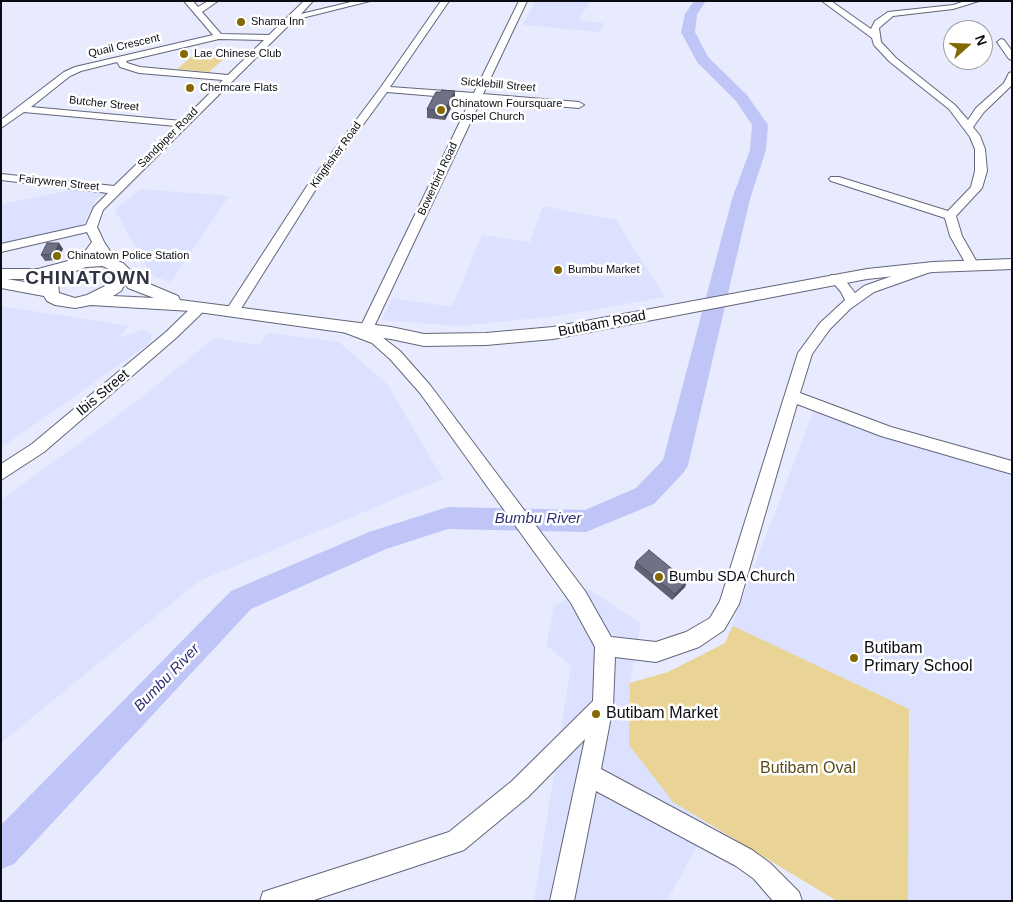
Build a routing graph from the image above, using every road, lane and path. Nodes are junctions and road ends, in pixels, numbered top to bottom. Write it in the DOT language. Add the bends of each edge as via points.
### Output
graph roads {
  1 [pos="188,1"];
  2 [pos="214,1"];
  3 [pos="308,1"];
  4 [pos="366,1"];
  5 [pos="445,1"];
  6 [pos="523,1"];
  7 [pos="826,1"];
  8 [pos="975,1"];
  9 [pos="963,2"];
  10 [pos="198,11"];
  11 [pos="292,18"];
  12 [pos="219,36"];
  13 [pos="876,37"];
  14 [pos="270,38"];
  15 [pos="1001,42"];
  16 [pos="1012,57"];
  17 [pos="120,58"];
  18 [pos="1012,75"];
  19 [pos="229,78"];
  20 [pos="384,89"];
  21 [pos="477,96"];
  22 [pos="579,105"];
  23 [pos="22,109"];
  24 [pos="182,124"];
  25 [pos="1,125"];
  26 [pos="968,127"];
  27 [pos="1,177"];
  28 [pos="835,179"];
  29 [pos="116,190"];
  30 [pos="950,216"];
  31 [pos="91,227"];
  32 [pos="98,242"];
  33 [pos="1,248"];
  34 [pos="78,264"];
  35 [pos="972,264"];
  36 [pos="1012,264"];
  37 [pos="933,266"];
  38 [pos="116,267"];
  39 [pos="1,274"];
  40 [pos="836,278"];
  41 [pos="1,283"];
  42 [pos="50,292"];
  43 [pos="91,300"];
  44 [pos="852,301"];
  45 [pos="196,307"];
  46 [pos="232,312"];
  47 [pos="341,326"];
  48 [pos="366,330"];
  49 [pos="792,396"];
  50 [pos="1012,468"];
  51 [pos="1,473"];
  52 [pos="605,646"];
  53 [pos="603,706"];
  54 [pos="589,774"];
  55 [pos="272,901"];
  56 [pos="562,901"];
  57 [pos="790,901"];
  1 -- 10 [label="street"];
  2 -- 10 [label="street"];
  3 -- 11 [label="street, Sandpiper Road"];
  4 -- 11 [label="street"];
  5 -- 20 [label="street, Kingfisher Road"];
  6 -- 21 [label="street, Bowerbird Road"];
  7 -- 13 [label="street"];
  8 -- 9 [label="street"];
  9 -- 13 [label="street" via="953,7 891,14 878,23"];
  10 -- 12 [label="street"];
  11 -- 14 [label="street, Sandpiper Road"];
  12 -- 14 [label="street, Quail Crescent"];
  12 -- 17 [label="street, Quail Crescent"];
  13 -- 26 [label="street" via="877,43 893,60 952,107"];
  14 -- 19 [label="street, Sandpiper Road"];
  15 -- 16 [label="street"];
  17 -- 19 [label="street" via="123,65 139,70"];
  17 -- 23 [label="street, Quail Crescent" via="67,74"];
  18 -- 26 [label="street" via="1008,84 980,110"];
  19 -- 24 [label="street, Sandpiper Road"];
  20 -- 21 [label="street, Sicklebill Street"];
  20 -- 46 [label="street, Kingfisher Road" via="311,188"];
  21 -- 22 [label="street, Sicklebill Street"];
  21 -- 48 [label="street, Bowerbird Road"];
  23 -- 24 [label="street, Butcher Street"];
  23 -- 25 [label="street, Quail Crescent"];
  24 -- 29 [label="street, Sandpiper Road"];
  26 -- 30 [label="street" via="980,149 981,171 976,188"];
  27 -- 29 [label="street, Fairywren Street"];
  28 -- 30 [label="street"];
  29 -- 31 [label="street, Sandpiper Road" via="98,209"];
  30 -- 35 [label="street" via="956,236"];
  31 -- 32 [label="street"];
  31 -- 33 [label="street"];
  32 -- 34 [label="street"];
  32 -- 38 [label="street"];
  34 -- 38 [label="main road" via="94,261"];
  34 -- 39 [label="main road" via="38,274"];
  34 -- 42 [label="main road" via="55,277 50,284"];
  35 -- 36 [label="main road, Butibam Road"];
  35 -- 37 [label="main road, Butibam Road"];
  37 -- 40 [label="main road, Butibam Road"];
  37 -- 44 [label="street" via="869,290"];
  38 -- 43 [label="main road" via="120,278 115,286"];
  38 -- 45 [label="main road, Butibam Road" via="141,287"];
  40 -- 44 [label="street"];
  40 -- 48 [label="main road, Butibam Road" via="553,333 486,340 424,340"];
  41 -- 42 [label="main road"];
  42 -- 43 [label="main road, Butibam Road" via="62,302"];
  43 -- 45 [label="main road, Butibam Road"];
  44 -- 49 [label="street" via="825,326 806,353"];
  45 -- 46 [label="main road, Butibam Road"];
  45 -- 51 [label="street, Ibis Street" via="171,335 38,448"];
  46 -- 47 [label="main road, Butibam Road"];
  47 -- 48 [label="main road, Butibam Road"];
  47 -- 52 [label="street" via="377,340 425,389 578,597"];
  49 -- 50 [label="street" via="887,432"];
  49 -- 52 [label="street" via="730,604 717,624 692,640 656,652"];
  52 -- 53 [label="street"];
  53 -- 54 [label="street"];
  53 -- 55 [label="street" via="520,789 456,842"];
  54 -- 56 [label="street"];
  54 -- 57 [label="street" via="744,858 762,871"];
}
